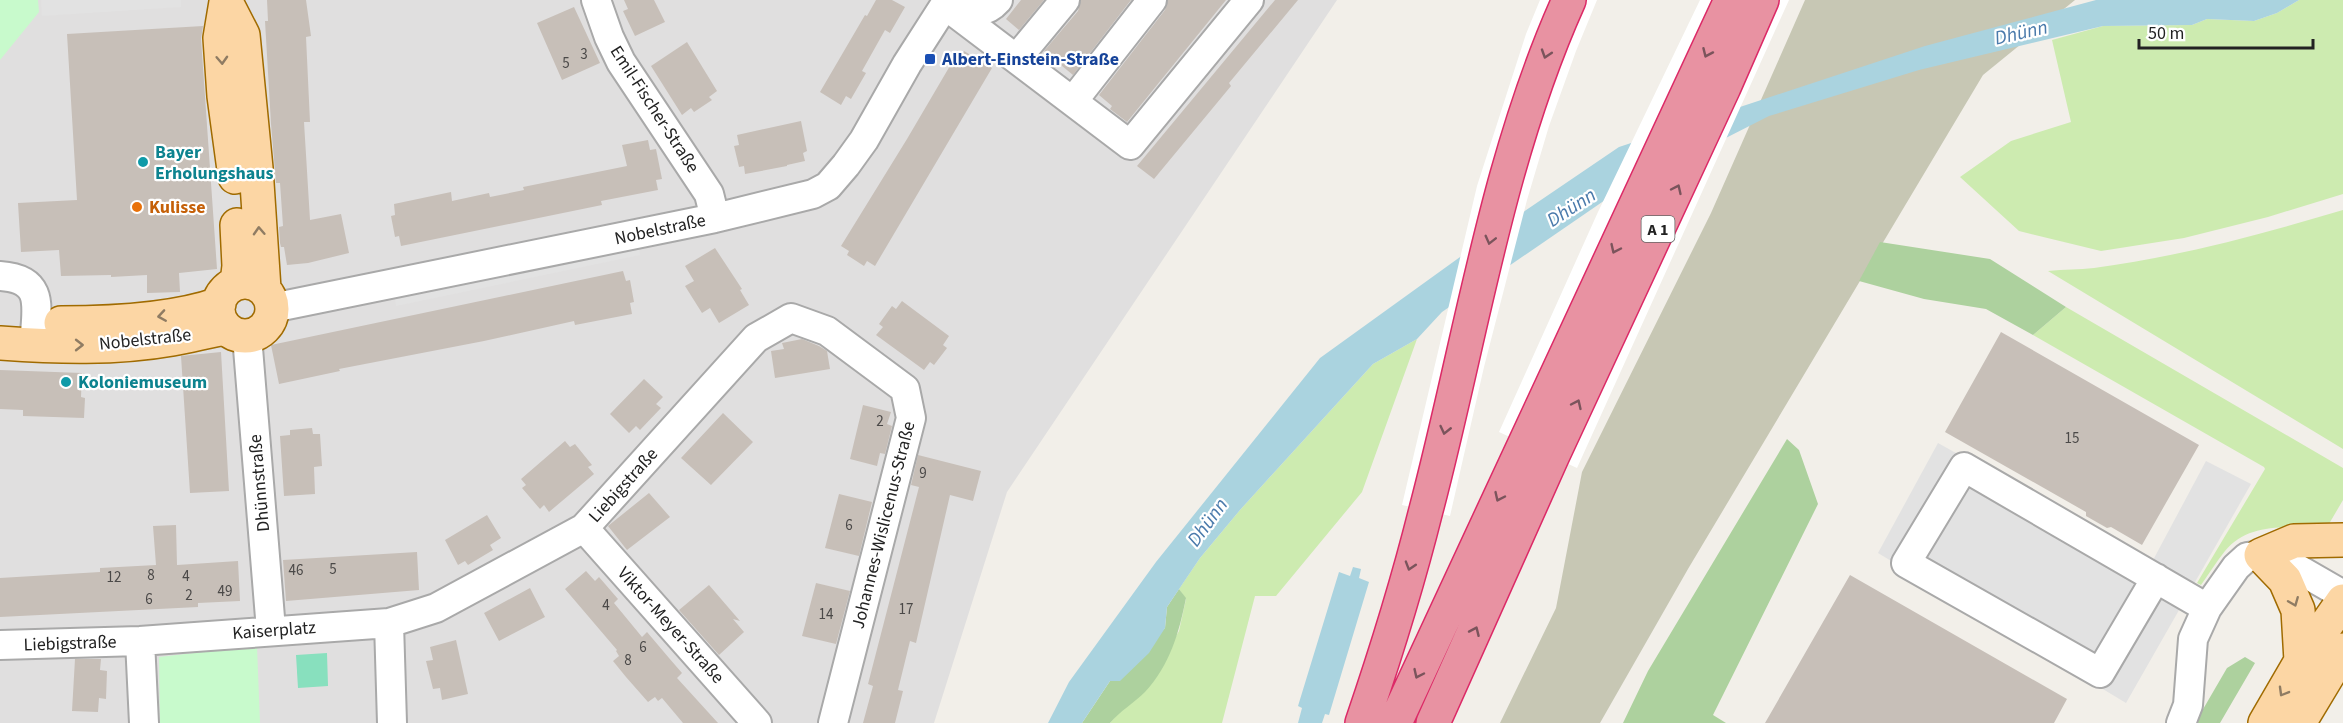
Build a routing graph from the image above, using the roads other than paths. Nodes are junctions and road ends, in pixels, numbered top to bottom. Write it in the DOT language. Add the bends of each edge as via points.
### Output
graph roads {
  1 [pos="596,0"];
  2 [pos="998,0"];
  3 [pos="1065,0"];
  4 [pos="1152,0"];
  5 [pos="1249,0"];
  6 [pos="1569,0"];
  7 [pos="1731,0"];
  8 [pos="1762,0"];
  9 [pos="226,1"];
  10 [pos="946,2"];
  11 [pos="1017,58"];
  12 [pos="1073,101"];
  13 [pos="715,218"];
  14 [pos="0,276"];
  15 [pos="244,308"];
  16 [pos="791,318"];
  17 [pos="0,322"];
  18 [pos="34,334"];
  19 [pos="0,343"];
  20 [pos="1538,450"];
  21 [pos="584,528"];
  22 [pos="2343,540"];
  23 [pos="2261,555"];
  24 [pos="2156,579"];
  25 [pos="2343,595"];
  26 [pos="2343,601"];
  27 [pos="2207,608"];
  28 [pos="389,622"];
  29 [pos="271,630"];
  30 [pos="140,641"];
  31 [pos="0,645"];
  32 [pos="2343,650"];
  33 [pos="2301,661"];
  34 [pos="2343,682"];
  35 [pos="2304,714"];
  36 [pos="144,723"];
  37 [pos="392,723"];
  38 [pos="757,723"];
  39 [pos="833,723"];
  40 [pos="1362,723"];
  41 [pos="1395,723"];
  42 [pos="1433,723"];
  43 [pos="2181,723"];
  44 [pos="2265,723"];
  1 -- 13 [label="street, Emil-Fischer-Straße" via="621,62 709,194"];
  2 -- 10 [label="street" via="990,9 978,12"];
  3 -- 11 [label="street"];
  4 -- 12 [label="street"];
  5 -- 12 [label="street" via="1130,145"];
  6 -- 40 [label="highway, one-way" via="1550,43 1501,197 1426,510"];
  7 -- 20 [label="highway, A 1, one-way"];
  20 -- 8 [label="highway, A 1, one-way" via="1724,87"];
  9 -- 15 [label="main road, Dhünnstraße" via="220,38"];
  10 -- 11 [label="street"];
  10 -- 13 [label="street, Nobelstraße" via="864,140 828,186 813,194"];
  11 -- 12 [label="street"];
  13 -- 15 [label="street, Nobelstraße"];
  14 -- 18 [label="street" via="20,279 32,288"];
  15 -- 18 [label="main road, Nobelstraße" via="172,339 134,343"];
  15 -- 29 [label="street, Dhünnstraße"];
  16 -- 21 [label="street, Liebigstraße" via="756,338"];
  16 -- 39 [label="street, Johannes-Wislicenus-Straße" via="827,331 905,389 911,418"];
  17 -- 18 [label="main road, Nobelstraße"];
  18 -- 19 [label="main road, Nobelstraße"];
  20 -- 41 [label="highway, A 1, one-way"];
  42 -- 20 [label="highway, A 1, one-way"];
  21 -- 28 [label="street, Liebigstraße" via="436,608"];
  21 -- 38 [label="street, Viktor-Meyer-Straße"];
  22 -- 23 [label="main road" via="2294,541"];
  23 -- 25 [label="street" via="2286,562"];
  23 -- 27 [label="street" via="2247,557 2236,567"];
  23 -- 33 [label="main road, one-way" via="2285,580 2298,610"];
  24 -- 24 [label="street" via="2100,673 1906,563 1964,467"];
  24 -- 27 [label="street"];
  26 -- 33 [label="main road"];
  27 -- 43 [label="street" via="2193,639 2188,705"];
  28 -- 29 [label="street, Kaiserplatz"];
  28 -- 37 [label="street"];
  29 -- 30 [label="street, Kaiserplatz"];
  30 -- 31 [label="street, Liebigstraße"];
  30 -- 36 [label="street"];
  32 -- 35 [label="main road"];
  33 -- 44 [label="main road, one-way"];
  34 -- 35 [label="main road"];
}
